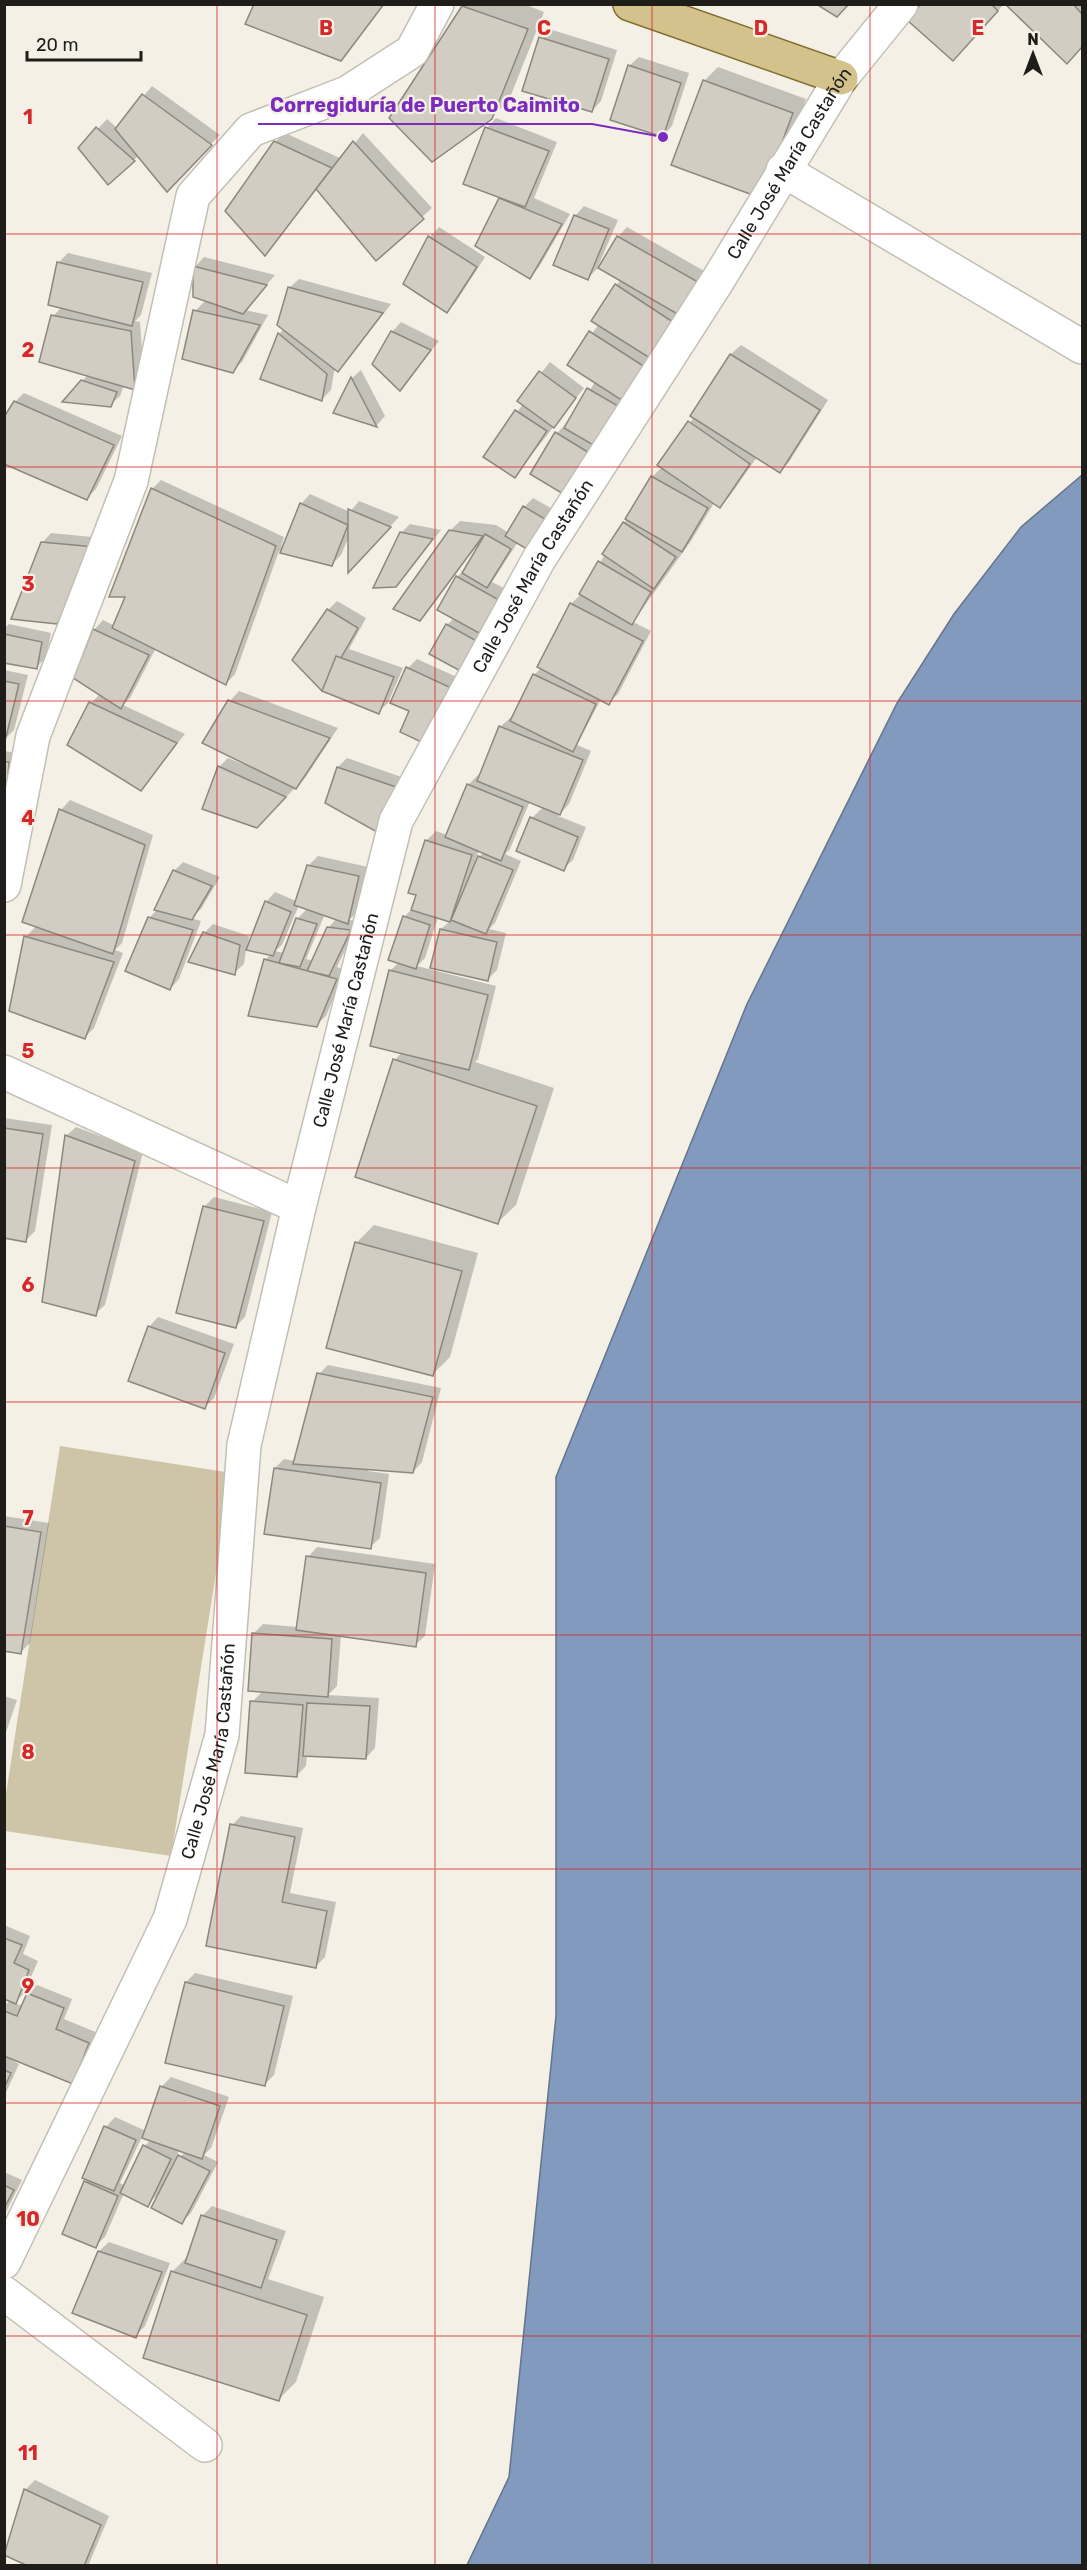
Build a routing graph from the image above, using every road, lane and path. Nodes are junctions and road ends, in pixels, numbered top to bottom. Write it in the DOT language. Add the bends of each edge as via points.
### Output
graph roads {
  1 [pos="437,4"];
  2 [pos="630,4"];
  3 [pos="901,4"];
  4 [pos="841,78"];
  5 [pos="783,170"];
  6 [pos="1083,347"];
  7 [pos="4,885"];
  8 [pos="4,1072"];
  9 [pos="299,1207"];
  10 [pos="4,2262"];
  11 [pos="4,2293"];
  12 [pos="205,2445"];
  1 -- 7 [label="street" via="412,51 347,93 251,130 193,196 131,481 33,736"];
  2 -- 4 [label="main road"];
  3 -- 4 [label="street, Calle José María Castañón"];
  4 -- 5 [label="street, Calle José María Castañón"];
  5 -- 6 [label="street"];
  5 -- 9 [label="street, Calle José María Castañón" via="718,280 539,559 396,822"];
  8 -- 9 [label="street"];
  9 -- 10 [label="street, Calle José María Castañón" via="244,1445 222,1735 170,1919"];
  11 -- 12 [label="street"];
}
